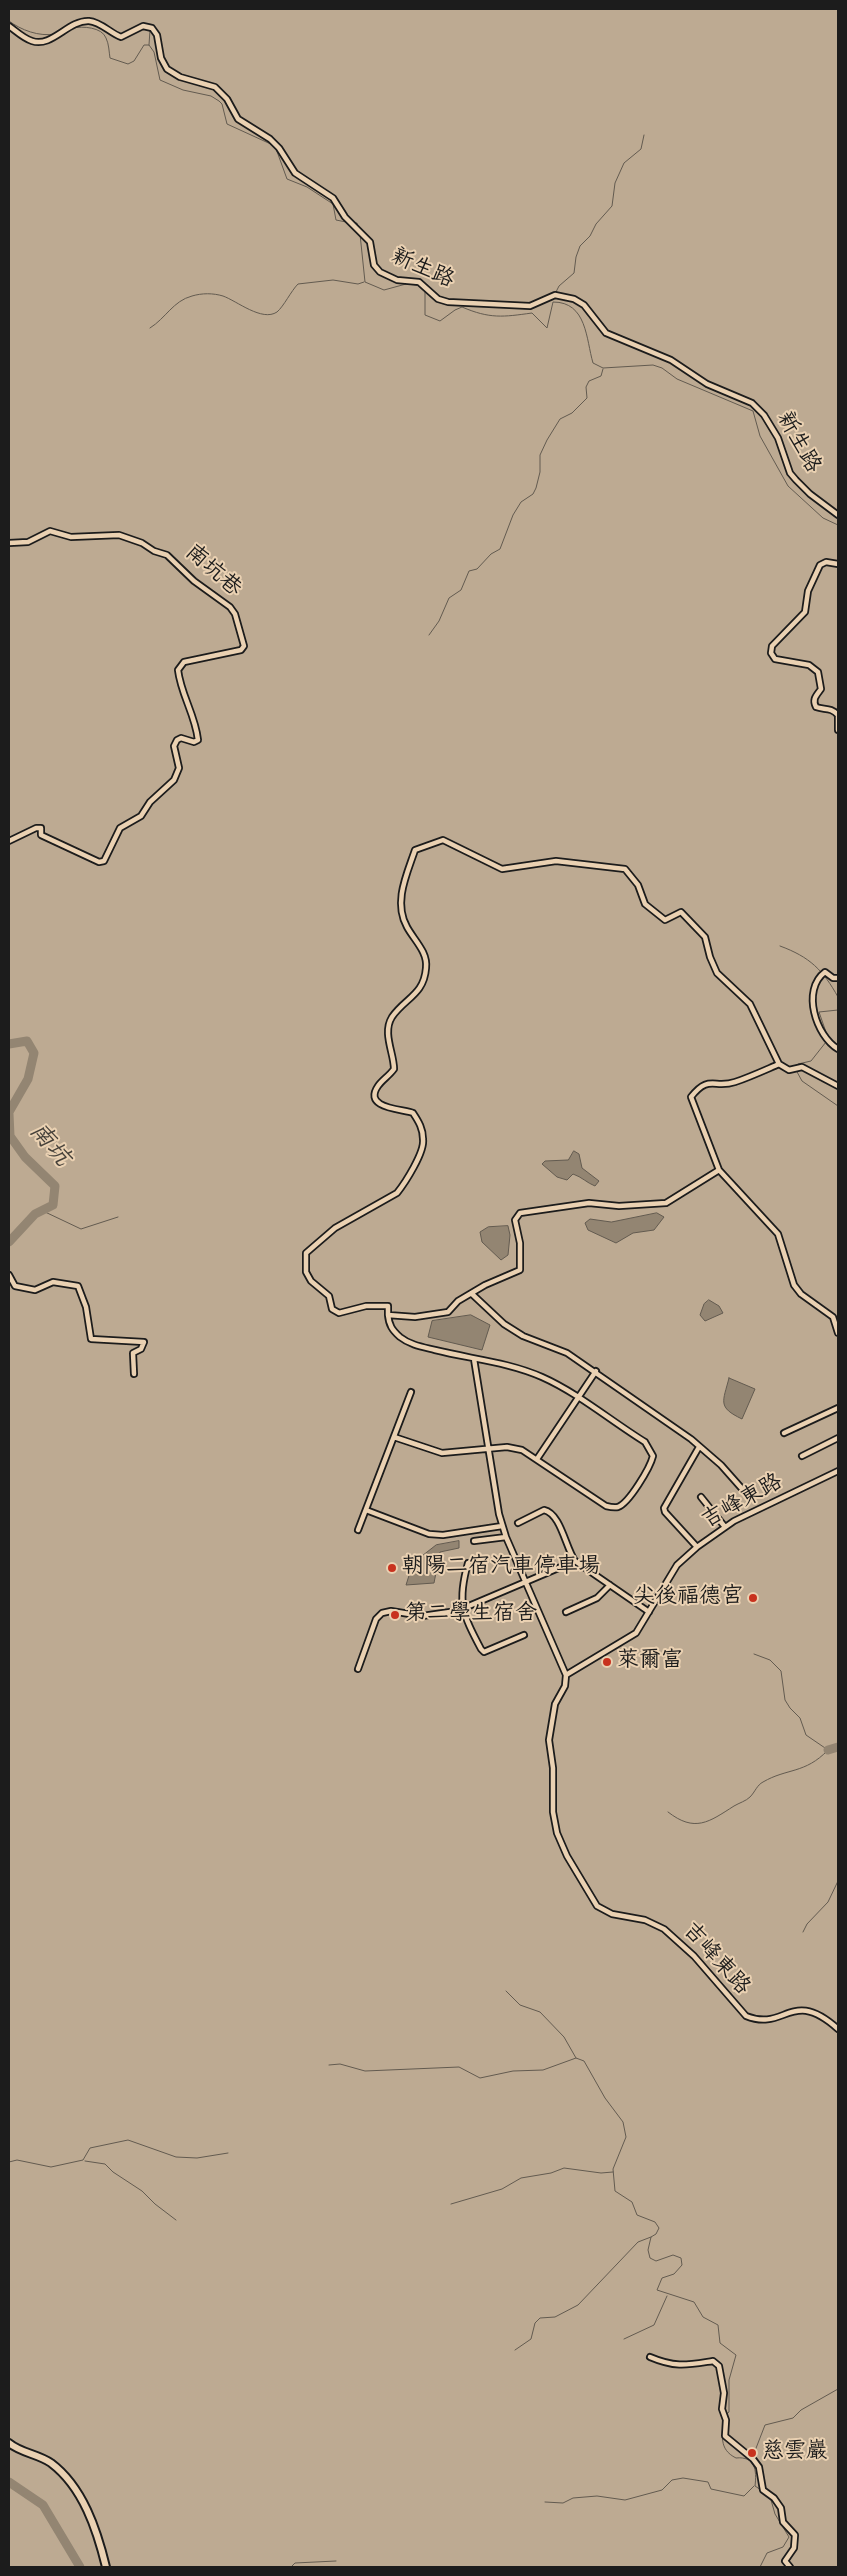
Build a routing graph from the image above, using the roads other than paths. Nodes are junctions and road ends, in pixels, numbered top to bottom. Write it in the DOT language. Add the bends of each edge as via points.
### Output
graph roads {
  1 [pos="9,26"];
  2 [pos="838,515"];
  3 [pos="9,543"];
  4 [pos="838,564"];
  5 [pos="838,730"];
  6 [pos="9,841"];
  7 [pos="838,978"];
  8 [pos="838,1050"];
  9 [pos="779,1064"];
  10 [pos="838,1086"];
  11 [pos="719,1170"];
  12 [pos="9,1275"];
  13 [pos="472,1294"];
  14 [pos="388,1315"];
  15 [pos="838,1333"];
  16 [pos="474,1359"];
  17 [pos="596,1371"];
  18 [pos="134,1374"];
  19 [pos="411,1392"];
  20 [pos="577,1398"];
  21 [pos="838,1408"];
  22 [pos="784,1433"];
  23 [pos="394,1437"];
  24 [pos="838,1438"];
  25 [pos="699,1447"];
  26 [pos="488,1448"];
  27 [pos="802,1456"];
  28 [pos="537,1459"];
  29 [pos="838,1471"];
  30 [pos="744,1491"];
  31 [pos="701,1497"];
  32 [pos="366,1510"];
  33 [pos="518,1523"];
  34 [pos="502,1526"];
  35 [pos="726,1527"];
  36 [pos="358,1530"];
  37 [pos="506,1537"];
  38 [pos="474,1541"];
  39 [pos="697,1547"];
  40 [pos="575,1561"];
  41 [pos="468,1563"];
  42 [pos="526,1582"];
  43 [pos="610,1585"];
  44 [pos="463,1610"];
  45 [pos="566,1612"];
  46 [pos="650,1612"];
  47 [pos="524,1635"];
  48 [pos="358,1669"];
  49 [pos="566,1675"];
  50 [pos="838,2030"];
  51 [pos="650,2357"];
  52 [pos="9,2443"];
  53 [pos="106,2567"];
  54 [pos="790,2567"];
  1 -- 2 [label="street, 新生路" via="38,43 88,21 121,37 143,26 152,28 167,69 180,78 215,87 227,99 238,119 270,138 296,173 333,198 348,220 370,242 374,265 380,272 397,280 419,282 438,299 448,302 530,306 557,295 574,299 584,305 606,333 671,360 707,384 752,403 778,438 796,480"];
  3 -- 6 [label="street, 南坑巷" via="28,542 50,531 71,537 120,535 142,543 167,555 194,581 230,607 244,646 241,650 184,662 178,670 181,691 190,705 198,740 177,740 174,746 179,768 174,780 150,802 141,816 120,828 104,861 99,862 58,841 45,838 41,828"];
  4 -- 5 [label="street" via="826,562 820,565 808,591 805,612 772,646 772,652 775,659 809,665 818,672 821,689 814,702 816,706 831,709 838,715"];
  7 -- 8 [label="street" via="826,972 819,976 814,992 815,1013 825,1039"];
  9 -- 10 [label="street" via="789,1070 800,1067"];
  9 -- 11 [label="street" via="733,1083 707,1082 691,1097"];
  9 -- 14 [label="street" via="750,1004 718,973 705,937 681,912 665,920 645,904 638,885 625,869 556,861 502,869 443,840 415,850 401,892 402,912 406,926 425,956 426,970 417,993 392,1017 388,1048 394,1069 377,1088 375,1095 383,1106 413,1113 420,1124 423,1147 404,1185 396,1193 335,1228 306,1253 306,1272 329,1296 332,1309 339,1313 366,1306 388,1306"];
  11 -- 13 [label="street" via="666,1203 618,1206 589,1203 520,1213 515,1220 520,1243 520,1270"];
  11 -- 15 [label="street" via="778,1234 794,1285 800,1294 833,1317"];
  12 -- 18 [label="street" via="15,1286 35,1290 53,1282 78,1286 86,1307 91,1339 144,1342 141,1349 133,1353"];
  13 -- 14 [label="street" via="443,1314 416,1317"];
  13 -- 17 [label="street" via="504,1324 523,1336 567,1353"];
  14 -- 16 [label="street" via="389,1326 412,1344"];
  16 -- 20 [label="street" via="527,1371 557,1384"];
  16 -- 26 [label="street"];
  17 -- 20 [label="street"];
  17 -- 25 [label="street"];
  19 -- 23 [label="street"];
  20 -- 28 [label="street"];
  20 -- 28 [label="street" via="650,1448 653,1456 643,1477 624,1503 612,1508"];
  21 -- 22 [label="street"];
  23 -- 26 [label="street" via="442,1454"];
  23 -- 32 [label="street"];
  24 -- 27 [label="street"];
  25 -- 30 [label="street" via="722,1465"];
  25 -- 39 [label="street" via="664,1508"];
  26 -- 28 [label="street" via="514,1448"];
  26 -- 34 [label="street"];
  29 -- 35 [label="street, 吉峰東路"];
  31 -- 35 [label="street"];
  32 -- 34 [label="street" via="429,1534 443,1535"];
  32 -- 36 [label="street"];
  33 -- 40 [label="street" via="544,1510 551,1511"];
  34 -- 37 [label="street"];
  35 -- 39 [label="street, 吉峰東路"];
  37 -- 38 [label="street"];
  37 -- 42 [label="street"];
  39 -- 46 [label="street, 吉峰東路" via="677,1565"];
  40 -- 42 [label="street"];
  40 -- 43 [label="street"];
  41 -- 44 [label="street" via="460,1596"];
  42 -- 44 [label="street"];
  42 -- 49 [label="street"];
  43 -- 45 [label="street" via="597,1598"];
  43 -- 46 [label="street"];
  44 -- 47 [label="street" via="484,1652"];
  44 -- 48 [label="street" via="422,1616 391,1611 382,1613 376,1619"];
  46 -- 49 [label="street, 吉峰東路" via="636,1633"];
  49 -- 50 [label="street, 吉峰東路" via="565,1686 555,1704 549,1740 553,1812 562,1845 597,1906 612,1914 645,1920 664,1929 694,1956 746,2016 757,2021 800,2009 824,2016"];
  51 -- 54 [label="street" via="667,2364 683,2366 713,2361 719,2366 725,2436 759,2467 763,2490 774,2498 781,2508 783,2522 795,2535 794,2548 785,2561"];
  52 -- 53 [label="street" via="49,2461 71,2485 92,2521"];
}
